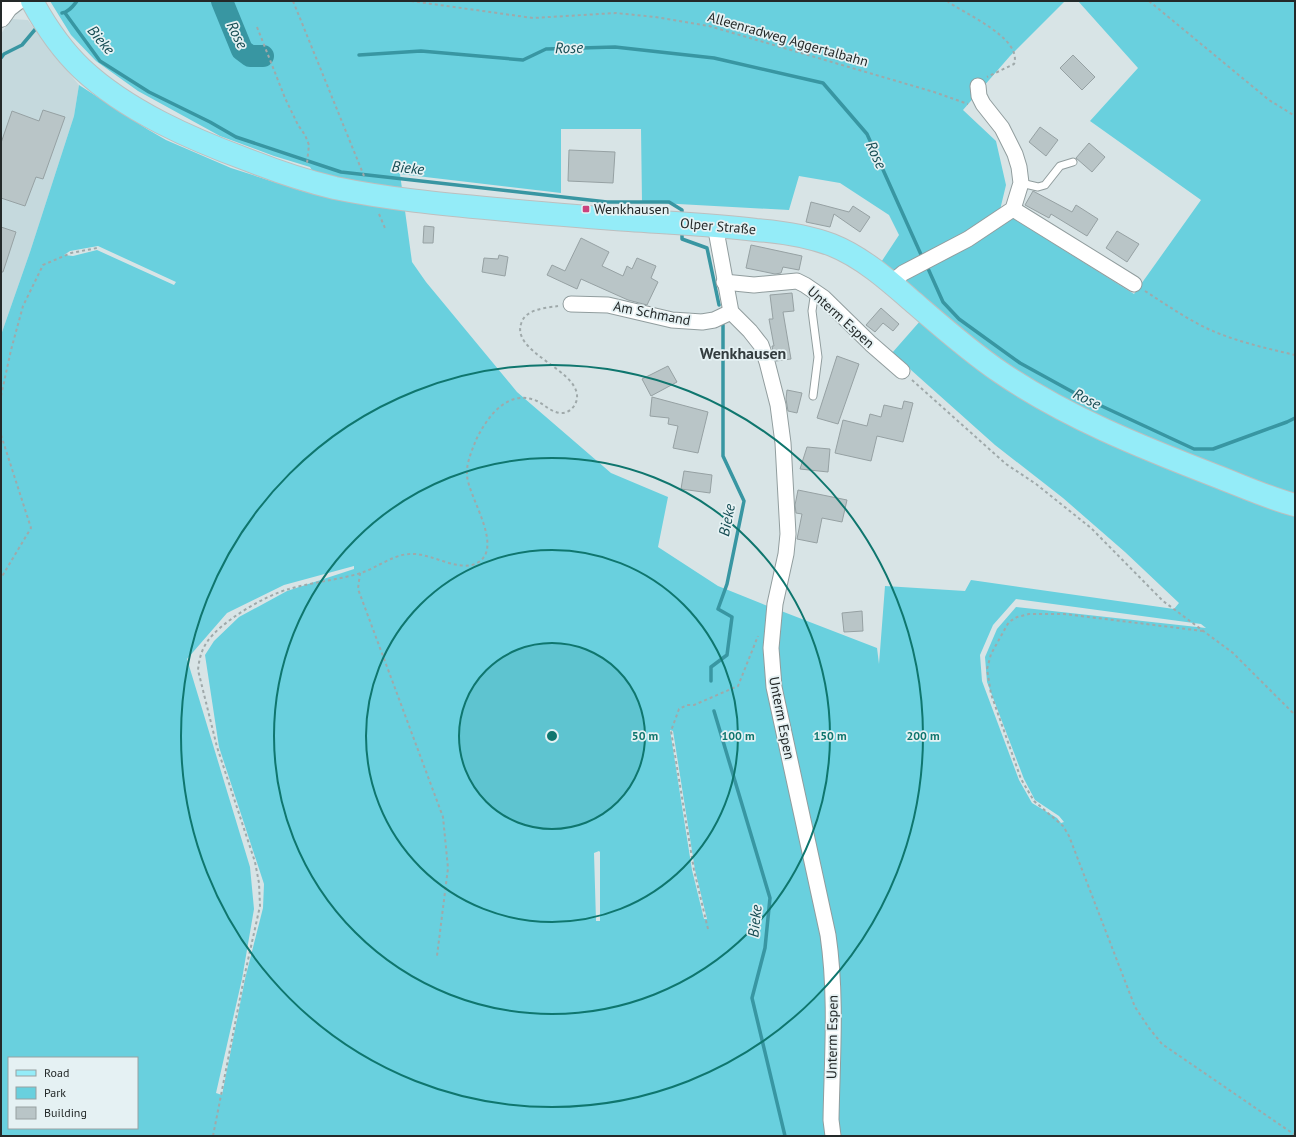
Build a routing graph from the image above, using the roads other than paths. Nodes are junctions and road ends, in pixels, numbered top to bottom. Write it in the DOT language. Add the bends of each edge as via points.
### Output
graph roads {
  1 [pos="17,1"];
  2 [pos="32,1"];
  3 [pos="1,18"];
  4 [pos="978,86"];
  5 [pos="1073,162"];
  6 [pos="1021,183"];
  7 [pos="1013,209"];
  8 [pos="705,224"];
  9 [pos="724,282"];
  10 [pos="891,283"];
  11 [pos="1134,284"];
  12 [pos="815,290"];
  13 [pos="571,304"];
  14 [pos="731,312"];
  15 [pos="902,371"];
  16 [pos="813,396"];
  17 [pos="1295,505"];
  18 [pos="833,1136"];
  1 -- 3 [label="street"];
  2 -- 8 [label="main road, Olper Straße" via="63,48 81,68 104,87 204,144 305,180 361,192 436,203 583,217"];
  4 -- 6 [label="street" via="988,111 1002,128 1016,154"];
  5 -- 6 [label="lane" via="1060,166 1045,185 1038,187"];
  6 -- 7 [label="street"];
  7 -- 10 [label="street" via="979,233 903,273"];
  7 -- 11 [label="street"];
  8 -- 9 [label="street"];
  8 -- 10 [label="main road, Olper Straße" via="773,232 832,245 859,259"];
  9 -- 12 [label="street, Unterm Espen" via="754,285 797,281"];
  9 -- 14 [label="street"];
  10 -- 17 [label="main road, Olper Straße" via="962,344 1046,401 1161,455"];
  12 -- 15 [label="street, Unterm Espen"];
  12 -- 16 [label="lane" via="812,311 818,357"];
  13 -- 14 [label="street, Am Schmand" via="608,305 672,320 698,322 714,320"];
  14 -- 18 [label="street, Unterm Espen" via="750,330 767,362 778,405 783,442 788,534 774,604 771,648 774,687 832,960"];
}
